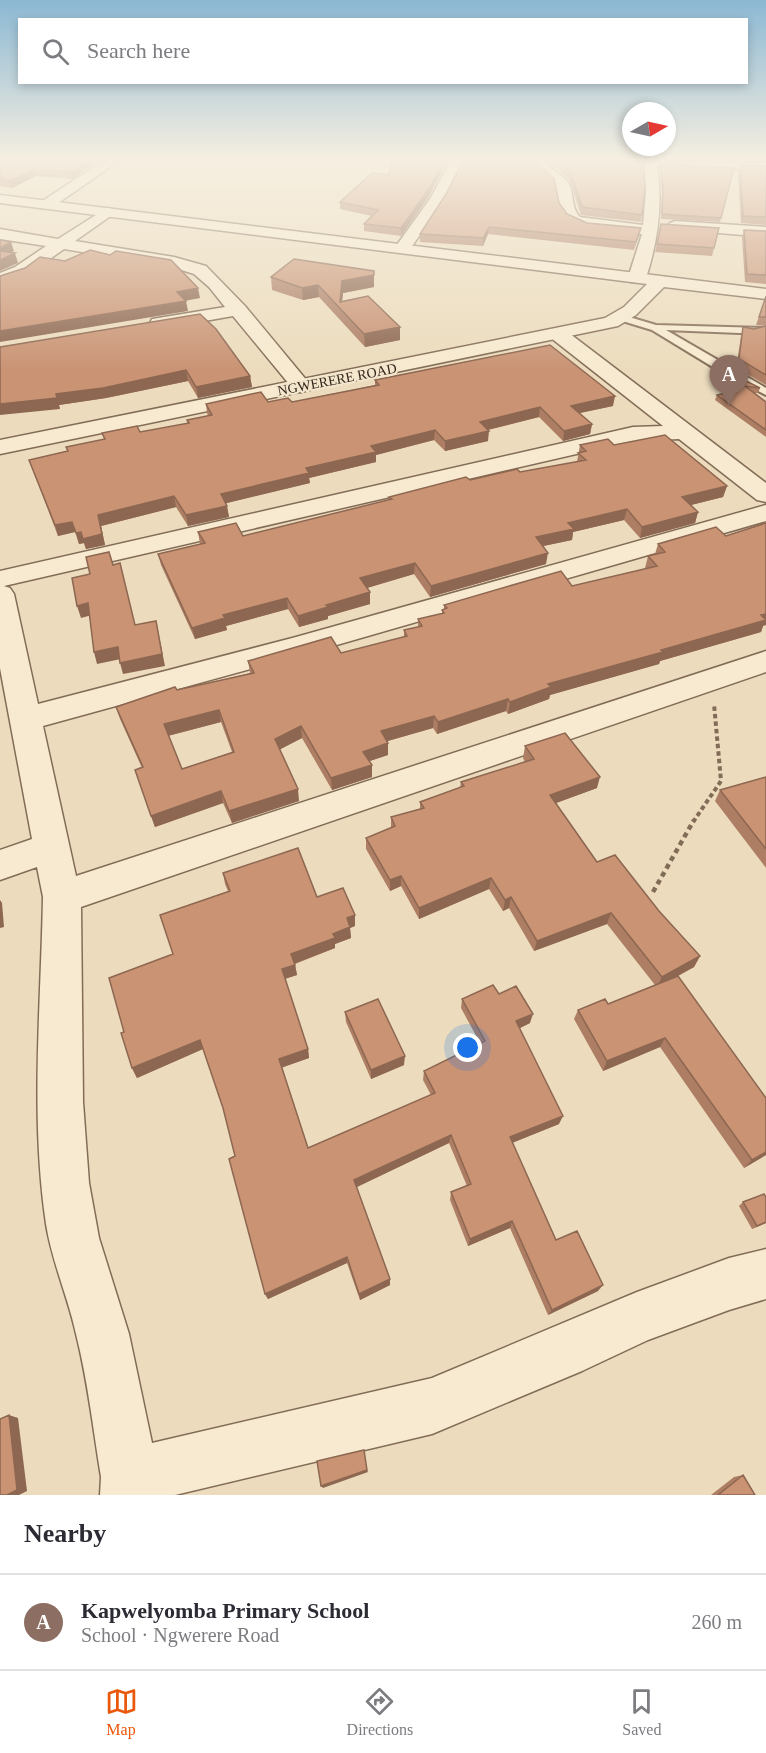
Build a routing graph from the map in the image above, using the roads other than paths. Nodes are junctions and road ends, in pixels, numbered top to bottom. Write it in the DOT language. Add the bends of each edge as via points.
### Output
graph roads {
  1 [pos="79,231"];
  2 [pos="257,231"];
  3 [pos="415,231"];
  4 [pos="650,231"];
  5 [pos="731,231"];
  6 [pos="766,232"];
  7 [pos="0,234"];
  8 [pos="60,243"];
  9 [pos="402,249"];
  10 [pos="637,278"];
  11 [pos="0,279"];
  12 [pos="660,281"];
  13 [pos="766,294"];
  14 [pos="239,310"];
  15 [pos="619,317"];
  16 [pos="136,327"];
  17 [pos="655,328"];
  18 [pos="766,331"];
  19 [pos="558,334"];
  20 [pos="301,386"];
  21 [pos="766,392"];
  22 [pos="658,412"];
  23 [pos="685,432"];
  24 [pos="633,434"];
  25 [pos="0,447"];
  26 [pos="766,495"];
  27 [pos="766,513"];
  28 [pos="0,579"];
  29 [pos="0,594"];
  30 [pos="766,661"];
  31 [pos="27,719"];
  32 [pos="50,848"];
  33 [pos="0,865"];
  34 [pos="62,897"];
  35 [pos="766,1274"];
  36 [pos="130,1486"];
  1 -- 8 [label="street"];
  2 -- 9 [label="street"];
  3 -- 9 [label="street"];
  4 -- 10 [label="street"];
  5 -- 6 [label="street"];
  7 -- 8 [label="street"];
  8 -- 11 [label="street" via="21,272"];
  8 -- 14 [label="street" via="200,270"];
  9 -- 10 [label="street"];
  10 -- 12 [label="street"];
  12 -- 13 [label="street"];
  12 -- 15 [label="street, NGWERERE ROAD"];
  14 -- 16 [label="street"];
  14 -- 20 [label="street"];
  15 -- 17 [label="lane"];
  15 -- 19 [label="street, NGWERERE ROAD"];
  17 -- 18 [label="lane"];
  17 -- 21 [label="lane"];
  19 -- 20 [label="street, NGWERERE ROAD"];
  19 -- 22 [label="street"];
  20 -- 25 [label="street, NGWERERE ROAD"];
  22 -- 23 [label="street"];
  22 -- 24 [label="street"];
  23 -- 24 [label="street"];
  23 -- 26 [label="street"];
  24 -- 28 [label="street"];
  27 -- 31 [label="street"];
  29 -- 31 [label="street"];
  30 -- 34 [label="street"];
  31 -- 32 [label="street"];
  32 -- 33 [label="street"];
  32 -- 34 [label="street"];
  34 -- 36 [label="street" via="60,1125 70,1215 103,1335"];
  35 -- 36 [label="street" via="637,1318 432,1406"];
}
